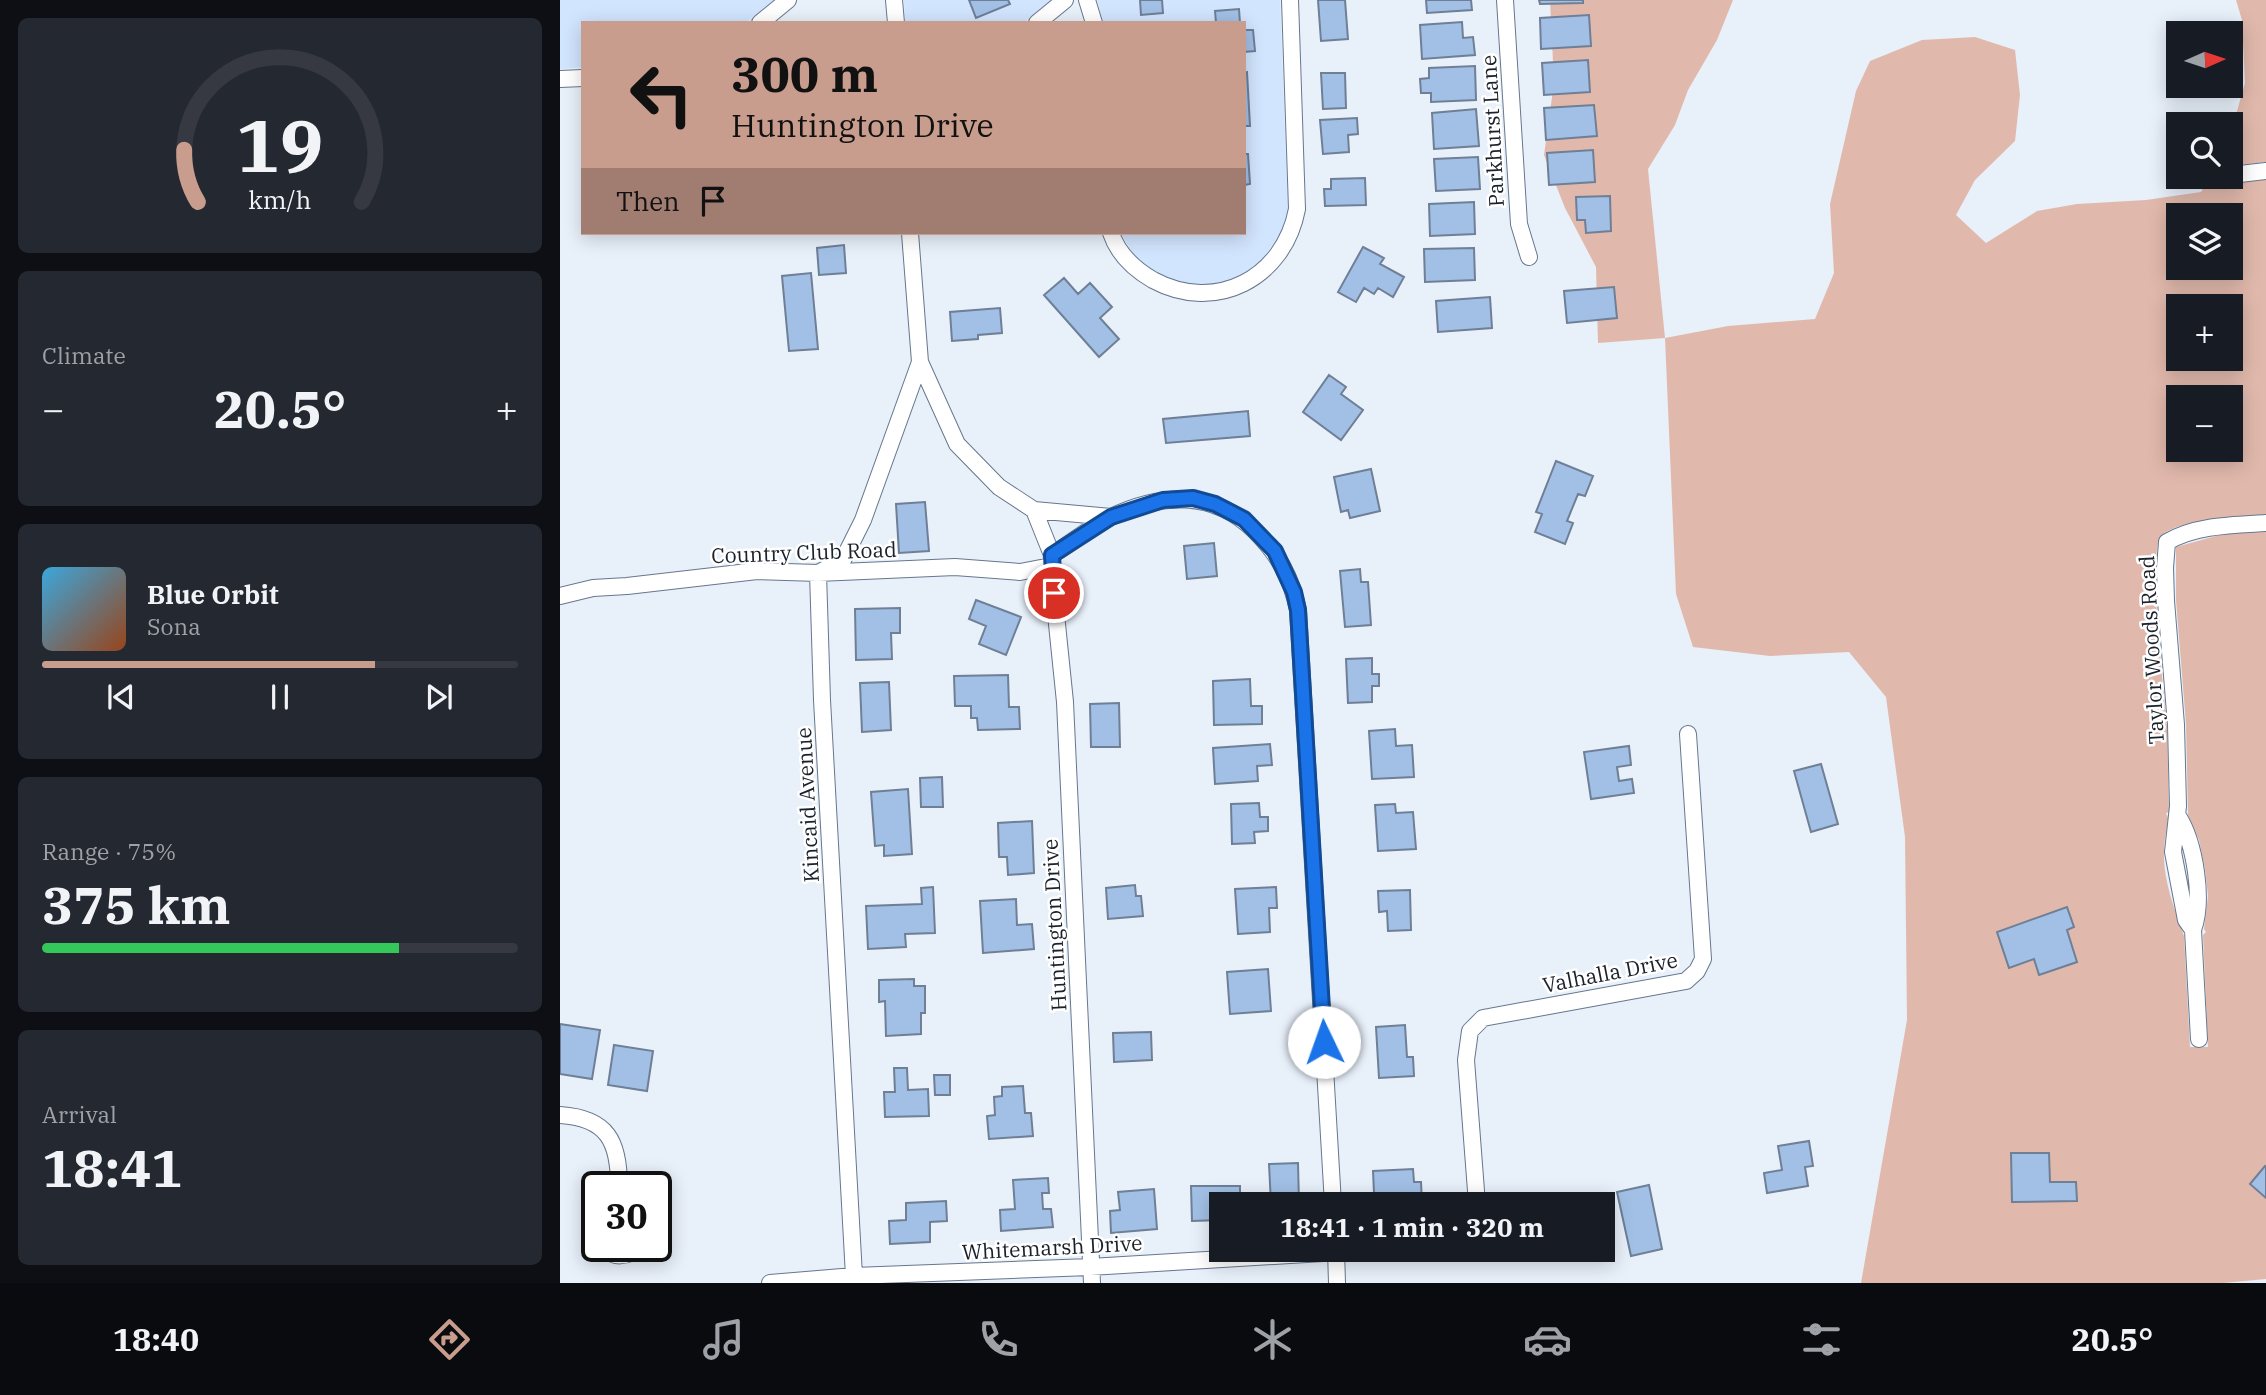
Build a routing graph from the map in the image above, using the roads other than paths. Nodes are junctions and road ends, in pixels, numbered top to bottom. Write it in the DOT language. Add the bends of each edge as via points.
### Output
graph roads {
  1 [pos="788,0"];
  2 [pos="894,0"];
  3 [pos="1065,0"];
  4 [pos="1087,0"];
  5 [pos="1290,0"];
  6 [pos="1505,0"];
  7 [pos="762,21"];
  8 [pos="896,21"];
  9 [pos="1039,21"];
  10 [pos="1093,21"];
  11 [pos="581,78"];
  12 [pos="560,79"];
  13 [pos="2266,171"];
  14 [pos="2243,174"];
  15 [pos="910,235"];
  16 [pos="1112,235"];
  17 [pos="1529,257"];
  18 [pos="920,362"];
  19 [pos="1034,510"];
  20 [pos="1111,517"];
  21 [pos="2266,523"];
  22 [pos="1052,560"];
  23 [pos="818,573"];
  24 [pos="560,596"];
  25 [pos="1688,734"];
  26 [pos="2199,1039"];
  27 [pos="560,1115"];
  28 [pos="619,1171"];
  29 [pos="1332,1192"];
  30 [pos="1476,1192"];
  31 [pos="1224,1262"];
  32 [pos="1336,1262"];
  33 [pos="1091,1275"];
  34 [pos="854,1276"];
  35 [pos="770,1283"];
  36 [pos="1337,1283"];
  1 -- 7 [label="street"];
  2 -- 8 [label="street"];
  3 -- 9 [label="street"];
  4 -- 10 [label="street"];
  5 -- 16 [label="street" via="1297,209 1293,230 1270,266 1229,290 1196,293 1170,289 1138,272"];
  6 -- 17 [label="street, Parkhurst Lane" via="1519,223"];
  11 -- 12 [label="street"];
  13 -- 14 [label="street"];
  15 -- 18 [label="street"];
  18 -- 19 [label="street" via="957,444 999,487"];
  18 -- 23 [label="street" via="863,520 843,560"];
  19 -- 20 [label="street"];
  19 -- 22 [label="street, Huntington Drive"];
  20 -- 22 [label="street"];
  20 -- 29 [label="street" via="1163,500 1193,498 1215,504 1244,519 1275,551 1294,592"];
  21 -- 26 [label="street, Taylor Woods Road" via="2225,525 2167,542 2178,816 2173,852 2186,920 2193,930"];
  22 -- 23 [label="street, Country Club Road" via="1020,572 955,567"];
  22 -- 33 [label="street, Huntington Drive" via="1065,702"];
  23 -- 24 [label="street, Country Club Road" via="757,571 593,588"];
  23 -- 34 [label="street, Kincaid Avenue"];
  25 -- 30 [label="street, Valhalla Drive" via="1703,959 1686,981 1483,1018 1470,1031 1466,1060"];
  27 -- 28 [label="street" via="597,1123 612,1139"];
  31 -- 33 [label="street, Whitemarsh Drive"];
  32 -- 36 [label="street"];
  33 -- 34 [label="street, Whitemarsh Drive"];
  34 -- 35 [label="street, Whitemarsh Drive"];
}
